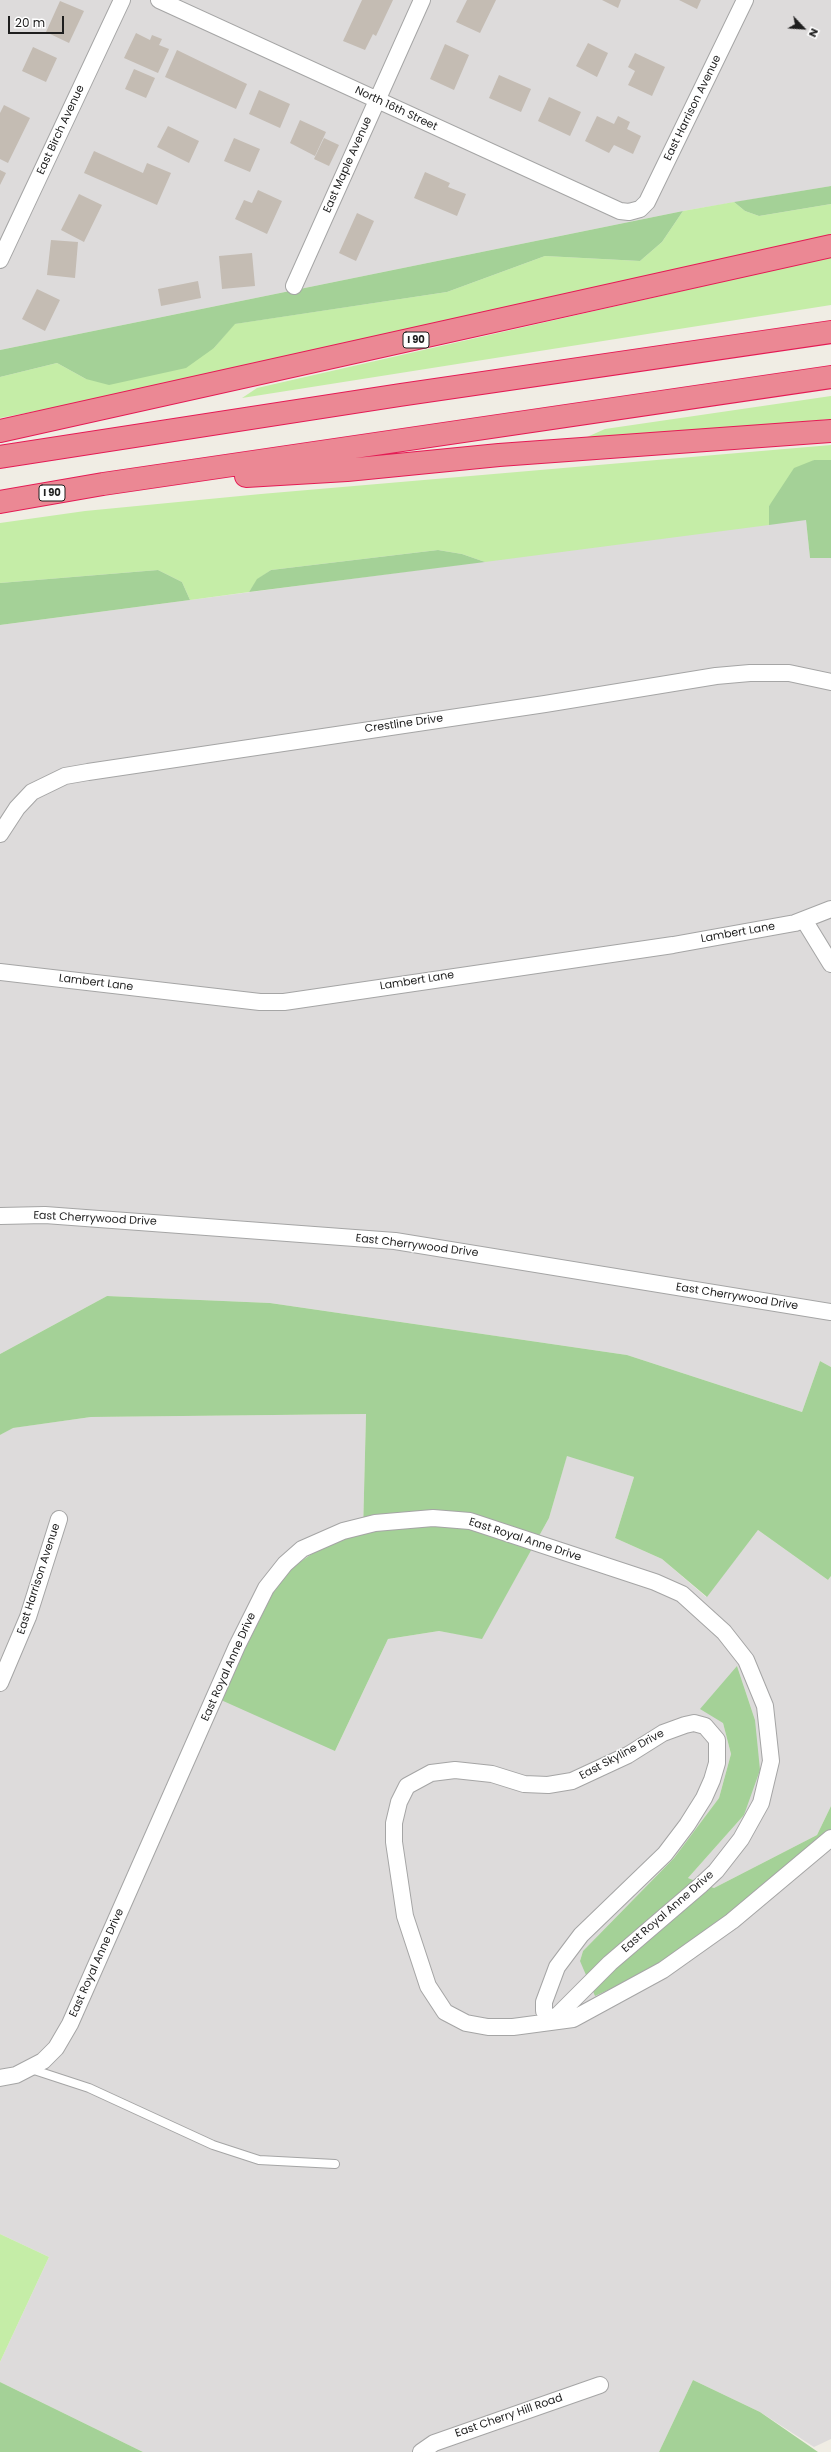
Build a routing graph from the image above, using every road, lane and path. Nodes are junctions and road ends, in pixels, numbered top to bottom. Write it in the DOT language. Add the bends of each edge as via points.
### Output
graph roads {
  1 [pos="122,0"];
  2 [pos="159,0"];
  3 [pos="422,0"];
  4 [pos="745,0"];
  5 [pos="378,100"];
  6 [pos="635,211"];
  7 [pos="831,246"];
  8 [pos="0,260"];
  9 [pos="294,286"];
  10 [pos="831,332"];
  11 [pos="831,377"];
  12 [pos="0,431"];
  13 [pos="831,431"];
  14 [pos="0,457"];
  15 [pos="103,484"];
  16 [pos="0,502"];
  17 [pos="831,682"];
  18 [pos="0,834"];
  19 [pos="831,909"];
  20 [pos="804,920"];
  21 [pos="831,964"];
  22 [pos="0,972"];
  23 [pos="0,1216"];
  24 [pos="831,1312"];
  25 [pos="59,1519"];
  26 [pos="0,1683"];
  27 [pos="831,1838"];
  28 [pos="552,2021"];
  29 [pos="31,2069"];
  30 [pos="0,2078"];
  31 [pos="335,2164"];
  32 [pos="600,2385"];
  33 [pos="421,2452"];
  1 -- 8 [label="street, East Birch Avenue"];
  2 -- 5 [label="street, North 16th Street"];
  3 -- 5 [label="street, East Maple Avenue"];
  4 -- 6 [label="street, East Harrison Avenue" via="647,202"];
  5 -- 6 [label="street, North 16th Street" via="620,211"];
  5 -- 9 [label="street, East Maple Avenue"];
  7 -- 12 [label="highway, I 90"];
  10 -- 14 [label="highway"];
  11 -- 15 [label="highway, I 90"];
  13 -- 15 [label="highway" via="499,455 348,470"];
  15 -- 16 [label="highway, I 90"];
  17 -- 18 [label="street, Crestline Drive" via="789,674 750,673 716,676 65,776 32,792 16,808"];
  19 -- 20 [label="street, Lambert Lane"];
  20 -- 21 [label="street"];
  20 -- 22 [label="street, Lambert Lane" via="673,945 284,1002 260,1002"];
  23 -- 24 [label="street, East Cherrywood Drive" via="46,1214 395,1241"];
  25 -- 26 [label="street, East Harrison Avenue" via="28,1617"];
  27 -- 28 [label="street, East Skyline Drive" via="732,1921 663,1970 573,2020"];
  28 -- 28 [label="street, East Skyline Drive" via="513,2027 488,2027 466,2023 445,2012 428,1986 405,1916 394,1842 394,1823 399,1802 407,1786 431,1773 456,1770 492,1774 524,1784 548,1785 572,1781 628,1754 663,1733 685,1725 705,1726 712,1732 718,1748 717,1763 704,1798 665,1854 601,1914 568,1950 551,1981 544,2002 544,2011"];
  28 -- 29 [label="street, East Royal Anne Drive" via="600,1972 716,1871 741,1839 761,1803 771,1761 766,1706 746,1660 724,1632 682,1594 655,1582 470,1521 433,1518 375,1523 343,1531 302,1549 285,1564 266,1588 70,2024 56,2048"];
  29 -- 30 [label="street, East Royal Anne Drive" via="16,2076"];
  29 -- 31 [label="lane" via="89,2088 214,2145 259,2160"];
  32 -- 33 [label="street, East Cherry Hill Road" via="434,2442"];
}
